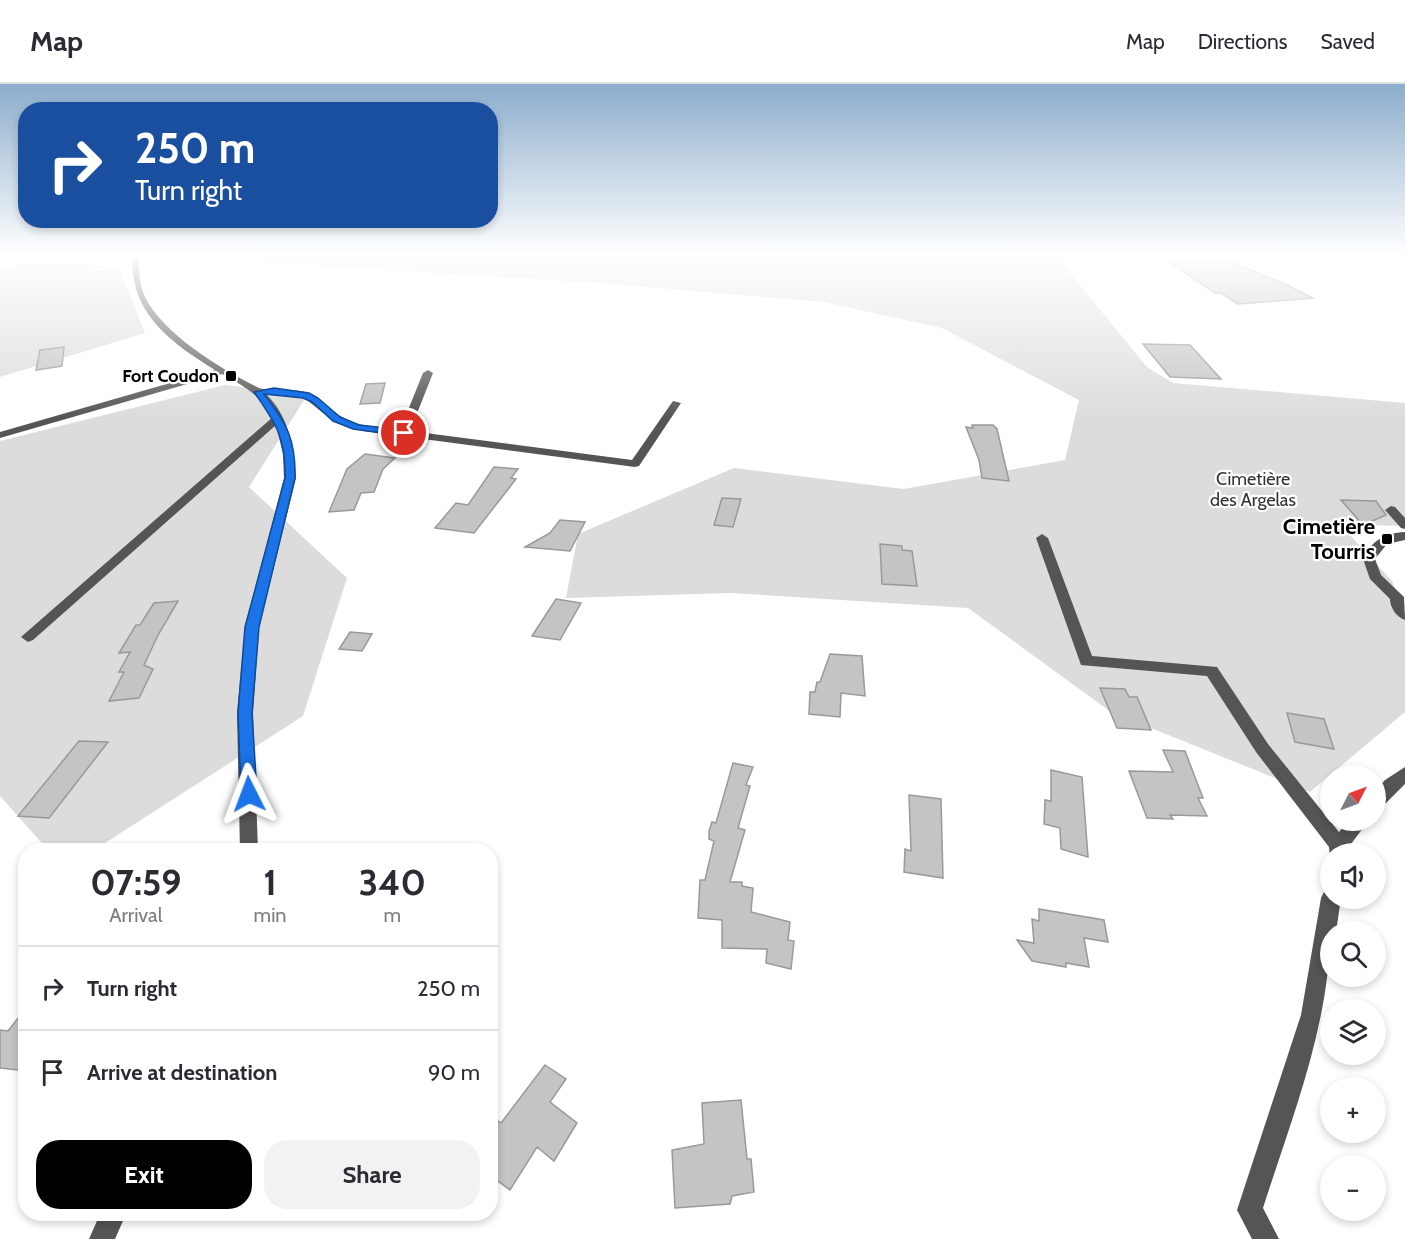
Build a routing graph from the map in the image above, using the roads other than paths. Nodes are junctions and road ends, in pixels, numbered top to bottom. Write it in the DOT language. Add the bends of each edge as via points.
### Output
graph roads {
  1 [pos="151,310"];
  2 [pos="223,371"];
  3 [pos="428,373"];
  4 [pos="258,392"];
  5 [pos="676,403"];
  6 [pos="278,418"];
  7 [pos="404,433"];
  8 [pos="0,435"];
  9 [pos="1391,510"];
  10 [pos="1405,525"];
  11 [pos="1405,536"];
  12 [pos="1042,538"];
  13 [pos="1401,594"];
  14 [pos="1405,615"];
  15 [pos="28,638"];
  16 [pos="1405,774"];
  17 [pos="1386,790"];
  18 [pos="249,843"];
  19 [pos="1334,843"];
  20 [pos="1329,909"];
  21 [pos="110,1221"];
  22 [pos="102,1239"];
  23 [pos="1266,1239"];
  1 -- 2 [label="street" via="175,337"];
  2 -- 4 [label="street"];
  2 -- 8 [label="street"];
  3 -- 7 [label="street"];
  4 -- 6 [label="street"];
  4 -- 7 [label="street" via="274,390 305,395 337,419 357,427"];
  5 -- 7 [label="street" via="635,464"];
  6 -- 15 [label="street"];
  6 -- 18 [label="street" via="290,453 290,478 252,627 245,713"];
  9 -- 10 [label="street"];
  11 -- 13 [label="street" via="1378,544 1370,559 1374,576 1384,588"];
  12 -- 19 [label="street" via="1086,661 1212,671 1262,748"];
  13 -- 14 [label="street" via="1397,605"];
  16 -- 17 [label="street"];
  20 -- 23 [label="street" via="1312,1016 1250,1209"];
  21 -- 22 [label="street"];
}
